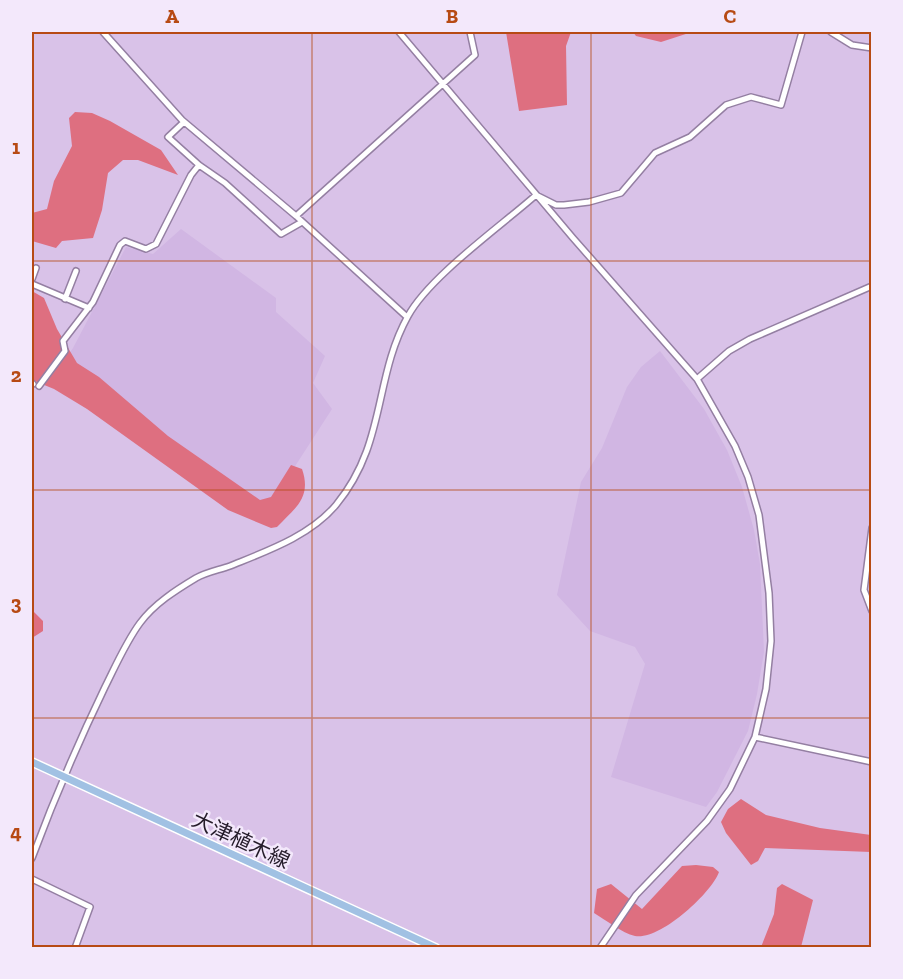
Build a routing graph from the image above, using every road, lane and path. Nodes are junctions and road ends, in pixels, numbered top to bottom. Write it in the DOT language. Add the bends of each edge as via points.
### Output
graph roads {
  1 [pos="103,32"];
  2 [pos="399,32"];
  3 [pos="470,32"];
  4 [pos="802,32"];
  5 [pos="831,32"];
  6 [pos="872,48"];
  7 [pos="442,86"];
  8 [pos="184,122"];
  9 [pos="199,165"];
  10 [pos="536,195"];
  11 [pos="296,216"];
  12 [pos="302,222"];
  13 [pos="36,268"];
  14 [pos="76,271"];
  15 [pos="32,280"];
  16 [pos="872,286"];
  17 [pos="65,299"];
  18 [pos="89,308"];
  19 [pos="407,317"];
  20 [pos="697,379"];
  21 [pos="35,384"];
  22 [pos="872,528"];
  23 [pos="872,611"];
  24 [pos="755,737"];
  25 [pos="32,762"];
  26 [pos="872,762"];
  27 [pos="63,777"];
  28 [pos="32,858"];
  29 [pos="32,879"];
  30 [pos="75,948"];
  31 [pos="436,948"];
  32 [pos="600,948"];
  1 -- 8 [label="street"];
  2 -- 7 [label="street"];
  3 -- 7 [label="street" via="475,55"];
  4 -- 10 [label="street" via="781,105 751,97 726,105 690,137 655,153 623,192 615,196 556,205"];
  5 -- 6 [label="street" via="852,45"];
  7 -- 10 [label="street"];
  7 -- 11 [label="street"];
  8 -- 9 [label="street" via="168,137"];
  8 -- 11 [label="street"];
  9 -- 12 [label="street" via="281,234"];
  9 -- 18 [label="street" via="156,244 146,249 124,241"];
  10 -- 19 [label="street" via="430,287"];
  10 -- 20 [label="street"];
  11 -- 12 [label="street"];
  12 -- 19 [label="street"];
  13 -- 15 [label="street"];
  14 -- 17 [label="street"];
  15 -- 17 [label="street"];
  16 -- 20 [label="street" via="750,339 729,351"];
  17 -- 18 [label="street"];
  18 -- 21 [label="street" via="63,341 65,351"];
  19 -- 27 [label="street" via="392,356 372,441 349,488 321,520 303,533 199,576 148,614 125,647"];
  20 -- 24 [label="street" via="735,446 759,515 771,641"];
  22 -- 23 [label="street" via="864,590"];
  24 -- 26 [label="street"];
  24 -- 32 [label="street" via="721,801 688,842 636,895"];
  25 -- 27 [label="main road, 大津植木線"];
  27 -- 28 [label="street"];
  27 -- 31 [label="main road, 大津植木線"];
  29 -- 30 [label="street" via="90,907"];
}
